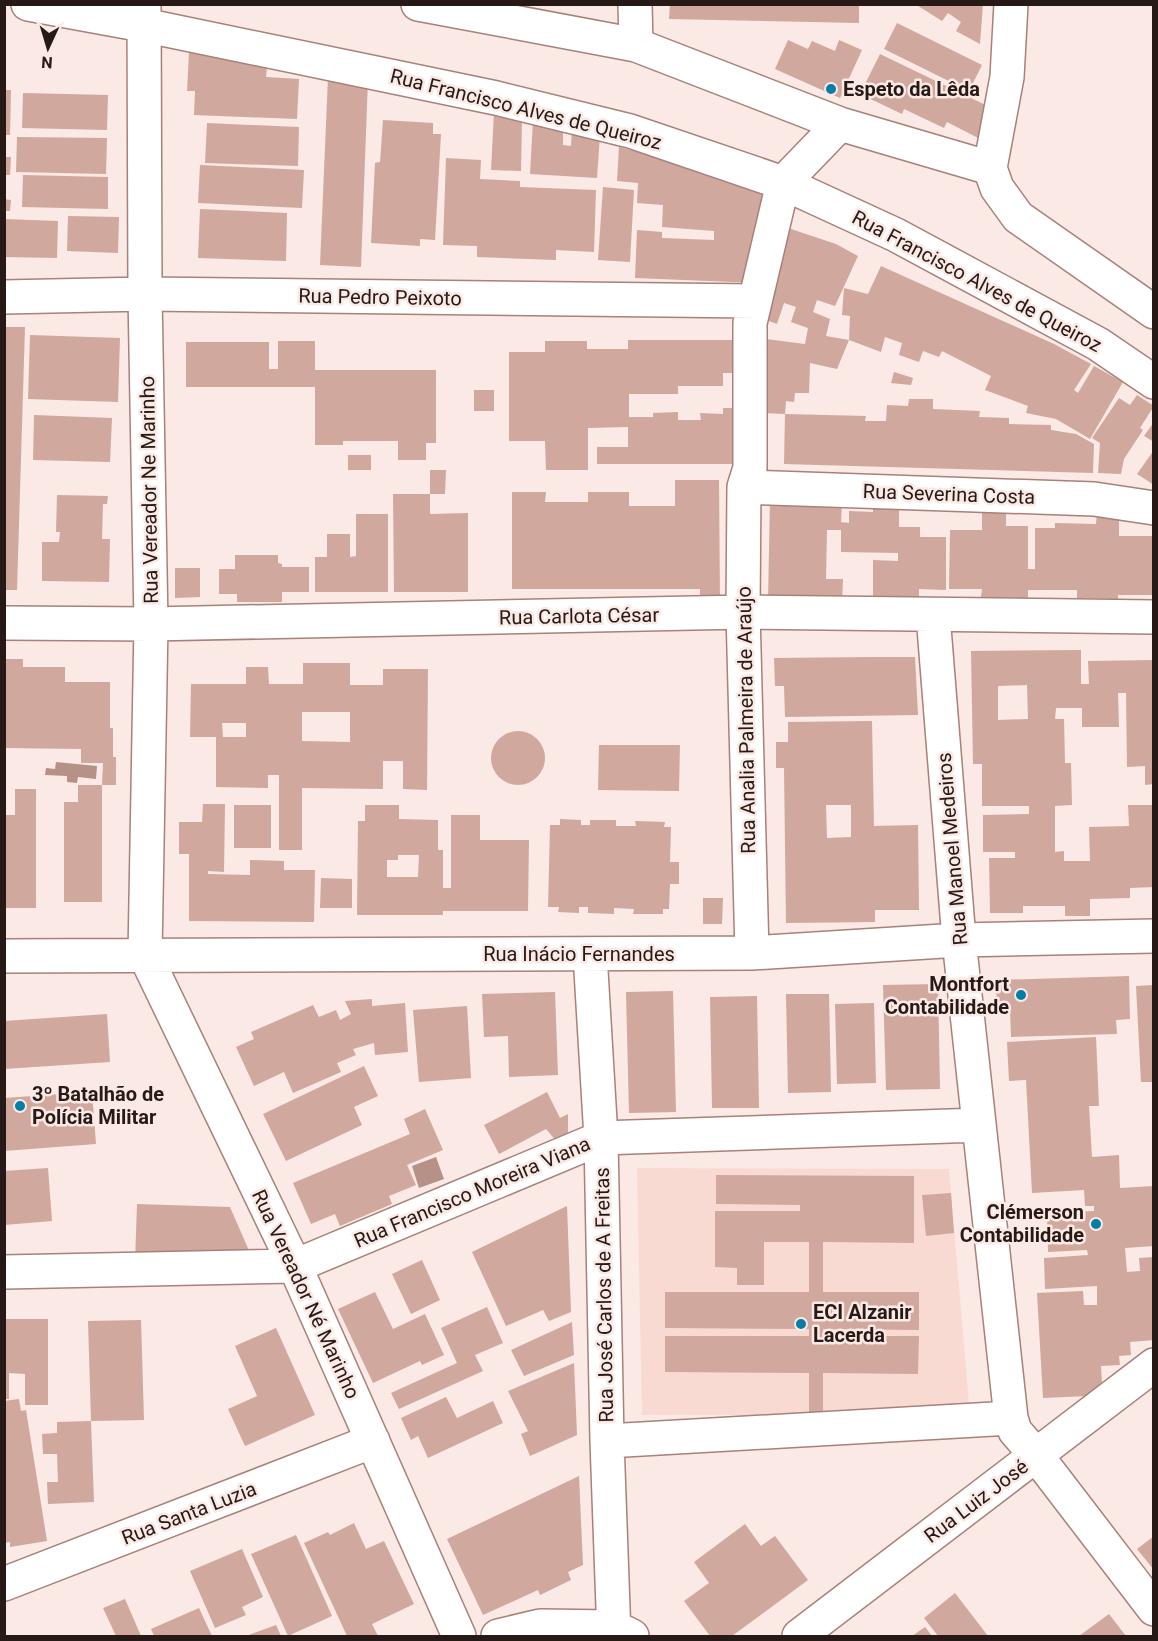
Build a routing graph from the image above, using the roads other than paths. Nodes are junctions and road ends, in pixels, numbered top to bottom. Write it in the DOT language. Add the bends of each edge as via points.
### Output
graph roads {
  1 [pos="28,4"];
  2 [pos="418,4"];
  3 [pos="635,4"];
  4 [pos="1011,4"];
  5 [pos="143,15"];
  6 [pos="636,45"];
  7 [pos="840,124"];
  8 [pos="990,168"];
  9 [pos="783,183"];
  10 [pos="145,294"];
  11 [pos="4,297"];
  12 [pos="755,302"];
  13 [pos="1154,312"];
  14 [pos="1154,382"];
  15 [pos="744,487"];
  16 [pos="1154,508"];
  17 [pos="743,612"];
  18 [pos="933,615"];
  19 [pos="1154,616"];
  20 [pos="4,623"];
  21 [pos="151,624"];
  22 [pos="1154,936"];
  23 [pos="959,940"];
  24 [pos="752,953"];
  25 [pos="590,954"];
  26 [pos="4,956"];
  27 [pos="145,956"];
  28 [pos="979,1125"];
  29 [pos="601,1138"];
  30 [pos="295,1266"];
  31 [pos="4,1272"];
  32 [pos="1154,1365"];
  33 [pos="1011,1418"];
  34 [pos="373,1441"];
  35 [pos="607,1441"];
  36 [pos="1036,1455"];
  37 [pos="4,1584"];
  38 [pos="1154,1609"];
  39 [pos="620,1633"];
  40 [pos="459,1636"];
  41 [pos="498,1636"];
  42 [pos="799,1636"];
  1 -- 5 [label="street, Rua Francisco Alves de Queiroz"];
  2 -- 6 [label="street"];
  3 -- 6 [label="street"];
  4 -- 8 [label="street" via="1007,77"];
  5 -- 9 [label="street, Rua Francisco Alves de Queiroz" via="630,131"];
  5 -- 10 [label="street, Rua Vereador Ne Marinho"];
  6 -- 7 [label="street"];
  7 -- 8 [label="street"];
  7 -- 9 [label="street"];
  8 -- 13 [label="street" via="997,189 1018,217"];
  9 -- 12 [label="street, Rua Analia Palmeira de Araújo"];
  9 -- 14 [label="street, Rua Francisco Alves de Queiroz" via="906,240 1098,344"];
  10 -- 11 [label="street, Rua Pedro Peixoto"];
  10 -- 12 [label="street, Rua Pedro Peixoto"];
  10 -- 21 [label="street, Rua Vereador Ne Marinho"];
  12 -- 15 [label="street, Rua Analia Palmeira de Araújo" via="750,323 750,468"];
  15 -- 16 [label="street, Rua Severina Costa" via="1094,499"];
  15 -- 17 [label="street, Rua Analia Palmeira de Araújo"];
  17 -- 18 [label="street, Rua Carlota César"];
  17 -- 21 [label="street, Rua Carlota César"];
  17 -- 24 [label="street, Rua Analia Palmeira de Araújo"];
  18 -- 19 [label="street, Rua Carlota César"];
  18 -- 23 [label="street, Rua Manoel Medeiros"];
  20 -- 21 [label="street, Rua Carlota César"];
  21 -- 27 [label="street, Rua Vereador Ne Marinho"];
  22 -- 23 [label="street, Rua Inácio Fernandes"];
  23 -- 24 [label="street, Rua Inácio Fernandes"];
  23 -- 28 [label="street, Rua Manoel Medeiros"];
  24 -- 25 [label="street, Rua Inácio Fernandes"];
  25 -- 27 [label="street, Rua Inácio Fernandes"];
  25 -- 29 [label="street, Rua José Carlos de A Freitas"];
  26 -- 27 [label="street, Rua Inácio Fernandes"];
  27 -- 30 [label="street, Rua Vereador Né Marinho"];
  28 -- 29 [label="street, Rua Francisco Moreira Viana"];
  28 -- 33 [label="street, Rua Manoel Medeiros"];
  29 -- 30 [label="street, Rua Francisco Moreira Viana"];
  29 -- 35 [label="street, Rua José Carlos de A Freitas"];
  30 -- 31 [label="street, Rua Francisco Moreira Viana"];
  30 -- 34 [label="street, Rua Vereador Né Marinho"];
  32 -- 36 [label="street, Rua Luiz José"];
  33 -- 35 [label="street"];
  33 -- 36 [label="street, Rua Manoel Medeiros" via="1015,1431"];
  34 -- 37 [label="street, Rua Santa Luzia"];
  34 -- 40 [label="street, Rua Vereador Né Marinho"];
  35 -- 39 [label="street, Rua José Carlos de A Freitas"];
  36 -- 38 [label="street, Rua Manoel Medeiros"];
  36 -- 42 [label="street, Rua Luiz José"];
  39 -- 41 [label="street" via="540,1626"];
}
